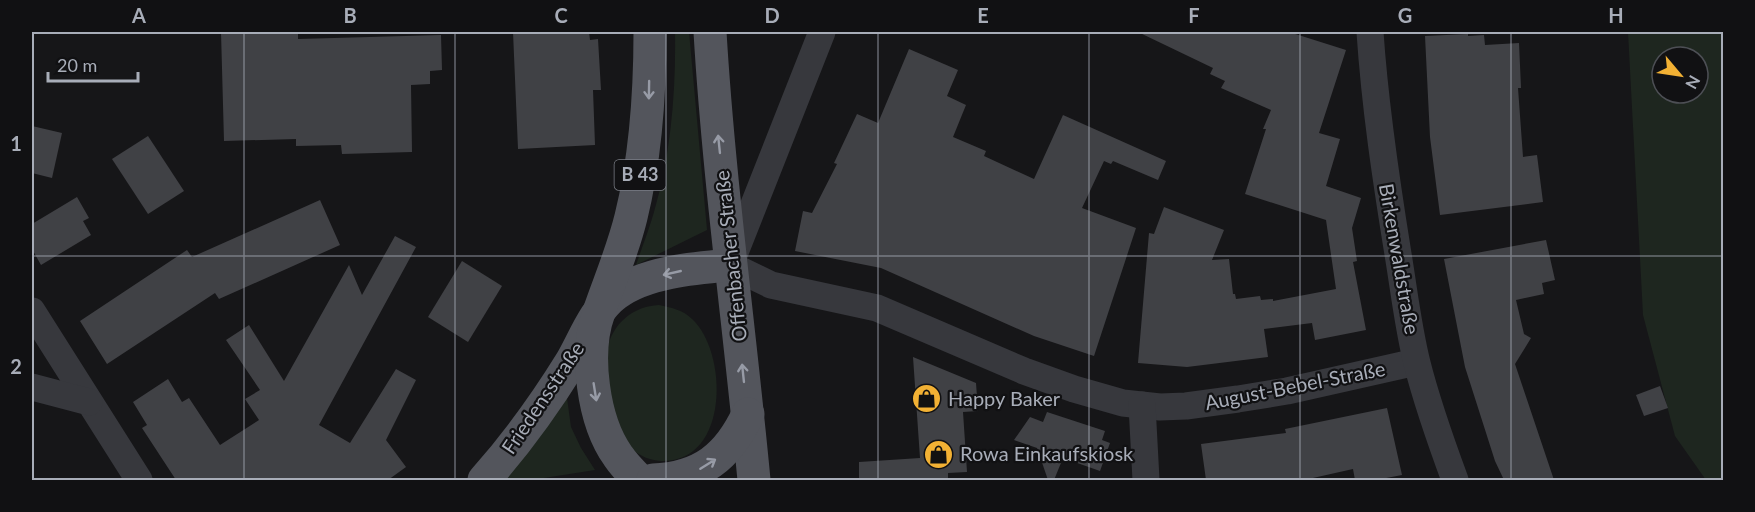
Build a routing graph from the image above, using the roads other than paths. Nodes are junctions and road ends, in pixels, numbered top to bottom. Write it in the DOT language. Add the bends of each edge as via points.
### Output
graph roads {
  1 [pos="650,32"];
  2 [pos="710,32"];
  3 [pos="822,32"];
  4 [pos="1370,32"];
  5 [pos="730,265"];
  6 [pos="32,310"];
  7 [pos="598,313"];
  8 [pos="1416,362"];
  9 [pos="32,387"];
  10 [pos="89,402"];
  11 [pos="1142,405"];
  12 [pos="748,414"];
  13 [pos="140,480"];
  14 [pos="484,480"];
  15 [pos="639,480"];
  16 [pos="653,480"];
  17 [pos="754,480"];
  18 [pos="1146,480"];
  19 [pos="1455,480"];
  1 -- 7 [label="main road, B 43, one-way" via="649,104 641,171 620,259"];
  5 -- 2 [label="main road, Offenbacher Straße, one-way"];
  3 -- 5 [label="street"];
  4 -- 8 [label="street, Birkenwaldstraße" via="1384,174"];
  5 -- 7 [label="main road, one-way" via="677,271 628,286"];
  5 -- 11 [label="street, August-Bebel-Straße" via="771,285 886,311 1074,389"];
  12 -- 5 [label="main road, Offenbacher Straße, one-way"];
  6 -- 10 [label="street"];
  7 -- 14 [label="main road, Friedensstraße" via="542,407"];
  7 -- 15 [label="main road, one-way" via="592,359 597,408 618,456"];
  8 -- 11 [label="street, August-Bebel-Straße" via="1248,398 1186,406"];
  8 -- 19 [label="street, Birkenwaldstraße"];
  9 -- 10 [label="street"];
  10 -- 13 [label="street"];
  11 -- 18 [label="street"];
  16 -- 12 [label="main road, one-way" via="684,476 716,460 730,446"];
  12 -- 17 [label="main road, Offenbacher Straße"];
}
